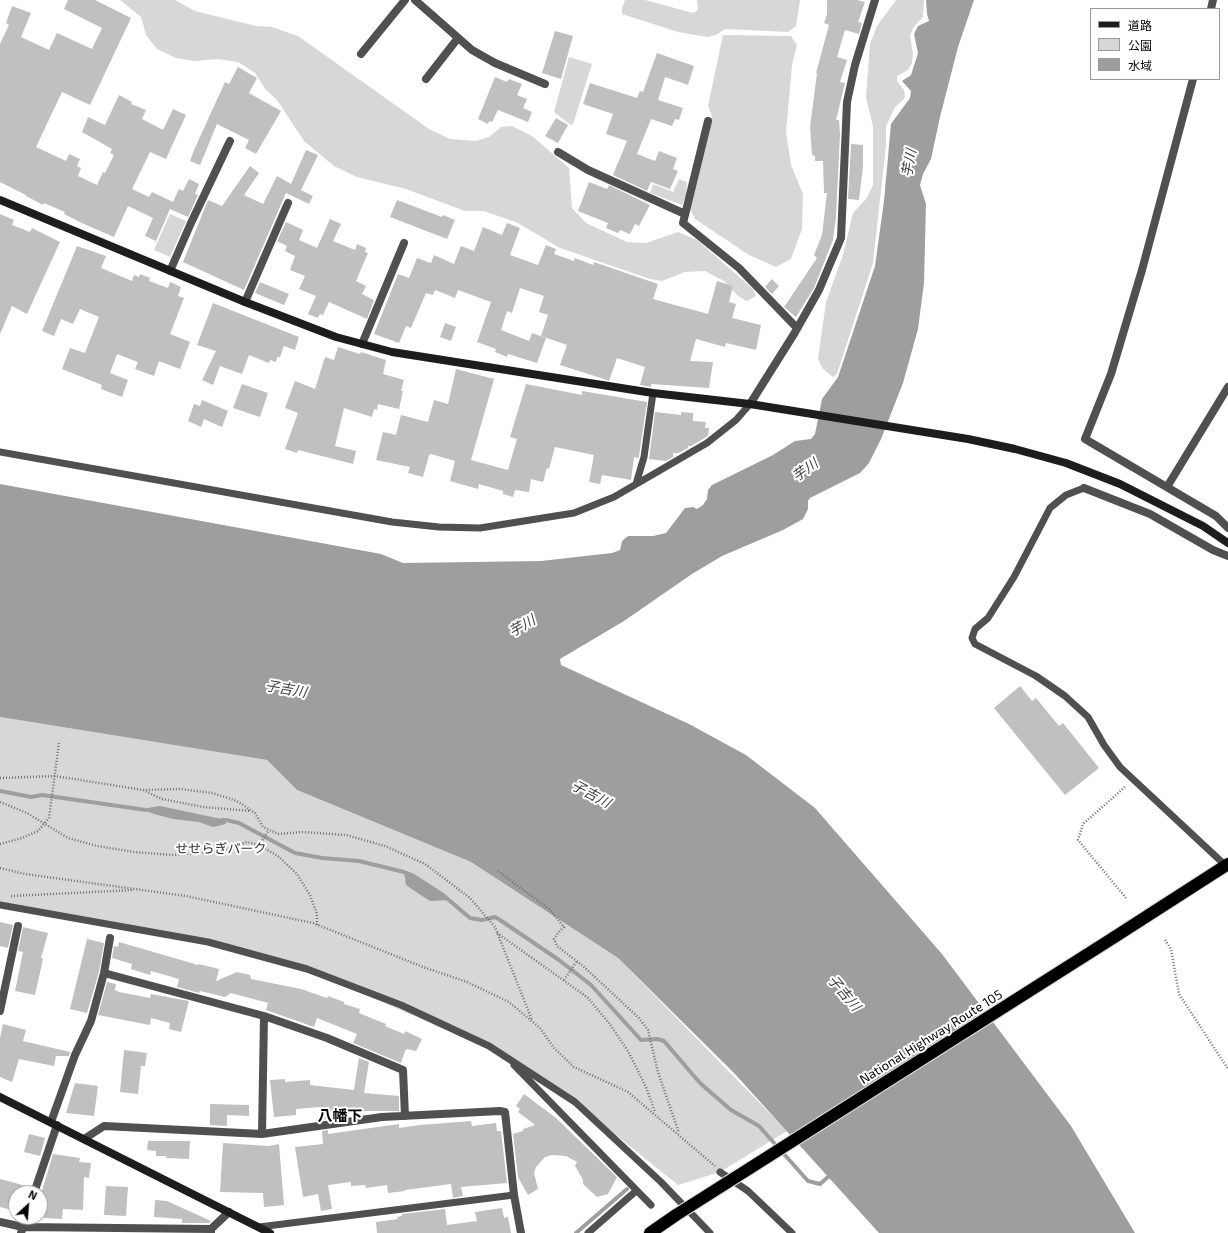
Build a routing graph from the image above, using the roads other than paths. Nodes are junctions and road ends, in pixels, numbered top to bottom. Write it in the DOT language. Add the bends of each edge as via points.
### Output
graph roads {
  1 [pos="405,0"];
  2 [pos="415,0"];
  3 [pos="875,0"];
  4 [pos="458,38"];
  5 [pos="361,54"];
  6 [pos="426,79"];
  7 [pos="1193,80"];
  8 [pos="545,84"];
  9 [pos="708,121"];
  10 [pos="230,141"];
  11 [pos="558,152"];
  12 [pos="0,200"];
  13 [pos="288,203"];
  14 [pos="686,214"];
  15 [pos="404,243"];
  16 [pos="170,271"];
  17 [pos="245,302"];
  18 [pos="797,328"];
  19 [pos="362,344"];
  20 [pos="1228,387"];
  21 [pos="653,393"];
  22 [pos="750,404"];
  23 [pos="0,452"];
  24 [pos="636,484"];
  25 [pos="1167,487"];
  26 [pos="1084,488"];
  27 [pos="1228,528"];
  28 [pos="1228,543"];
  29 [pos="1228,556"];
  30 [pos="1227,865"];
  31 [pos="0,905"];
  32 [pos="18,926"];
  33 [pos="110,938"];
  34 [pos="104,973"];
  35 [pos="2,996"];
  36 [pos="0,1011"];
  37 [pos="264,1016"];
  38 [pos="503,1055"];
  39 [pos="0,1097"];
  40 [pos="405,1116"];
  41 [pos="54,1124"];
  42 [pos="262,1134"];
  43 [pos="84,1139"];
  44 [pos="720,1172"];
  45 [pos="36,1185"];
  46 [pos="636,1191"];
  47 [pos="514,1195"];
  48 [pos="651,1205"];
  49 [pos="229,1212"];
  50 [pos="0,1222"];
  51 [pos="259,1227"];
  52 [pos="22,1230"];
  53 [pos="211,1231"];
  54 [pos="270,1233"];
  55 [pos="522,1233"];
  56 [pos="588,1233"];
  57 [pos="650,1233"];
  58 [pos="710,1233"];
  59 [pos="792,1233"];
  1 -- 5 [label="street"];
  2 -- 4 [label="street"];
  3 -- 18 [label="street" via="855,65 847,102 841,238 819,290"];
  4 -- 6 [label="street"];
  4 -- 8 [label="street" via="472,50 495,63"];
  7 -- 25 [label="street" via="1142,270 1111,374 1085,438"];
  9 -- 14 [label="street"];
  10 -- 16 [label="street"];
  11 -- 14 [label="street" via="588,170"];
  12 -- 16 [label="street"];
  13 -- 17 [label="street"];
  14 -- 18 [label="street" via="683,223 739,268"];
  15 -- 19 [label="street"];
  16 -- 17 [label="street"];
  17 -- 19 [label="street" via="336,337"];
  18 -- 22 [label="street"];
  19 -- 21 [label="street" via="392,352"];
  20 -- 25 [label="street"];
  21 -- 22 [label="street"];
  21 -- 24 [label="lane" via="644,457"];
  22 -- 24 [label="lane" via="736,420 707,443"];
  22 -- 28 [label="street" via="968,439 1066,463 1149,498 1203,526"];
  23 -- 24 [label="lane" via="298,506 439,527 480,528 574,513 614,497"];
  25 -- 27 [label="street" via="1216,516"];
  26 -- 29 [label="street" via="1150,514"];
  26 -- 30 [label="lane" via="1066,495 1050,508 1014,577 988,618 974,629 972,638 975,644 1036,676 1077,707 1088,717 1108,750 1132,780"];
  30 -- 57 [label="highway, National Highway Route 105, bridge"];
  31 -- 38 [label="lane" via="208,942 307,969 401,1005 490,1046"];
  32 -- 35 [label="street"];
  33 -- 34 [label="street"];
  34 -- 37 [label="street"];
  34 -- 41 [label="street"];
  35 -- 36 [label="street"];
  37 -- 40 [label="street" via="327,1038 403,1070"];
  37 -- 42 [label="street"];
  38 -- 46 [label="lane"];
  38 -- 58 [label="lane" via="575,1102 661,1182"];
  39 -- 41 [label="street"];
  40 -- 42 [label="street"];
  40 -- 47 [label="street" via="505,1112"];
  41 -- 43 [label="street"];
  41 -- 45 [label="street"];
  42 -- 43 [label="street" via="104,1126"];
  43 -- 49 [label="street"];
  44 -- 59 [label="lane" via="748,1191"];
  46 -- 48 [label="lane"];
  46 -- 56 [label="lane"];
  47 -- 51 [label="lane"];
  47 -- 55 [label="street"];
  49 -- 51 [label="street"];
  49 -- 53 [label="street"];
  50 -- 52 [label="street"];
  51 -- 54 [label="street"];
  52 -- 53 [label="street"];
}
